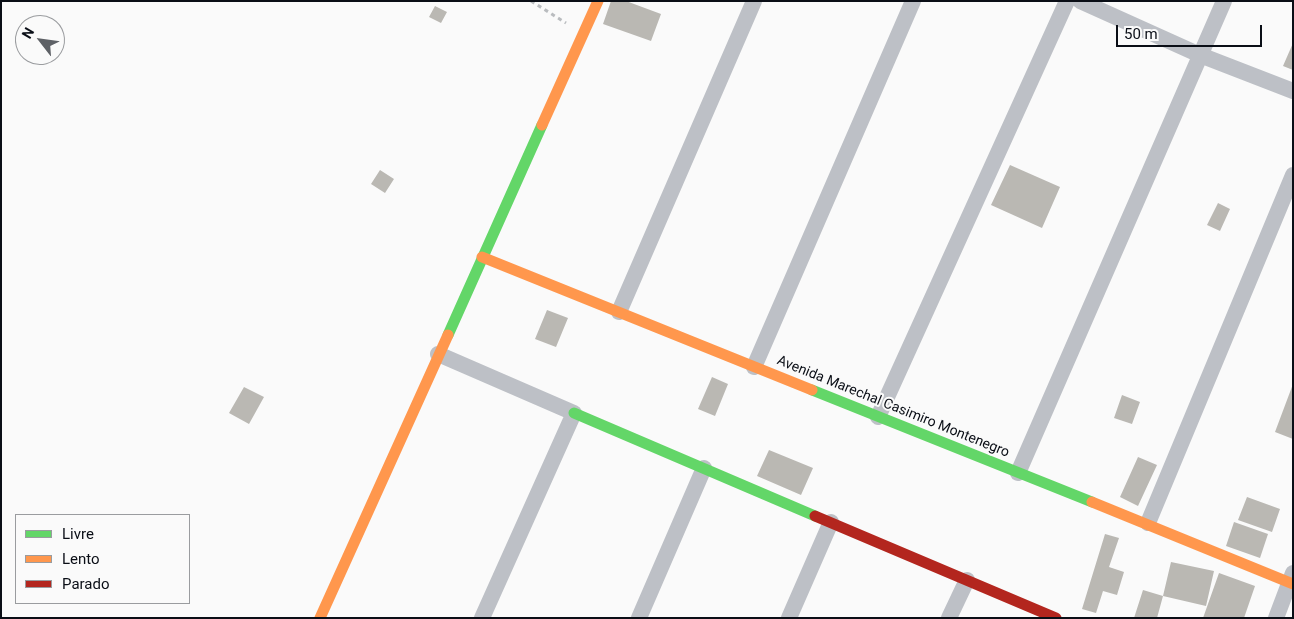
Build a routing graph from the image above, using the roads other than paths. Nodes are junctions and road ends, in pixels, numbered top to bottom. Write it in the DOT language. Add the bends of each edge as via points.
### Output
graph roads {
  1 [pos="598,1"];
  2 [pos="754,1"];
  3 [pos="913,1"];
  4 [pos="1068,1"];
  5 [pos="1080,1"];
  6 [pos="1224,1"];
  7 [pos="1200,55"];
  8 [pos="1293,92"];
  9 [pos="1293,175"];
  10 [pos="482,256"];
  11 [pos="619,312"];
  12 [pos="438,354"];
  13 [pos="754,367"];
  14 [pos="574,413"];
  15 [pos="878,417"];
  16 [pos="704,468"];
  17 [pos="1018,473"];
  18 [pos="831,522"];
  19 [pos="1148,523"];
  20 [pos="967,580"];
  21 [pos="1292,580"];
  22 [pos="1046,616"];
  23 [pos="320,618"];
  24 [pos="482,618"];
  25 [pos="639,618"];
  26 [pos="789,618"];
  27 [pos="949,618"];
  28 [pos="1276,618"];
  1 -- 10 [label="street"];
  2 -- 11 [label="street"];
  3 -- 13 [label="street"];
  4 -- 15 [label="street"];
  5 -- 7 [label="street"];
  6 -- 7 [label="street"];
  7 -- 8 [label="street"];
  7 -- 17 [label="street"];
  9 -- 19 [label="street"];
  10 -- 11 [label="street, Avenida Marechal Casimiro Montenegro"];
  10 -- 12 [label="street"];
  11 -- 13 [label="street, Avenida Marechal Casimiro Montenegro"];
  12 -- 14 [label="street"];
  12 -- 23 [label="street"];
  13 -- 15 [label="street, Avenida Marechal Casimiro Montenegro"];
  14 -- 16 [label="street"];
  14 -- 24 [label="street"];
  15 -- 17 [label="street, Avenida Marechal Casimiro Montenegro"];
  16 -- 18 [label="street"];
  16 -- 25 [label="street"];
  17 -- 19 [label="street, Avenida Marechal Casimiro Montenegro"];
  18 -- 20 [label="street"];
  18 -- 26 [label="street"];
  19 -- 21 [label="street, Avenida Marechal Casimiro Montenegro"];
  20 -- 22 [label="street"];
  20 -- 27 [label="street"];
  21 -- 28 [label="street"];
}
